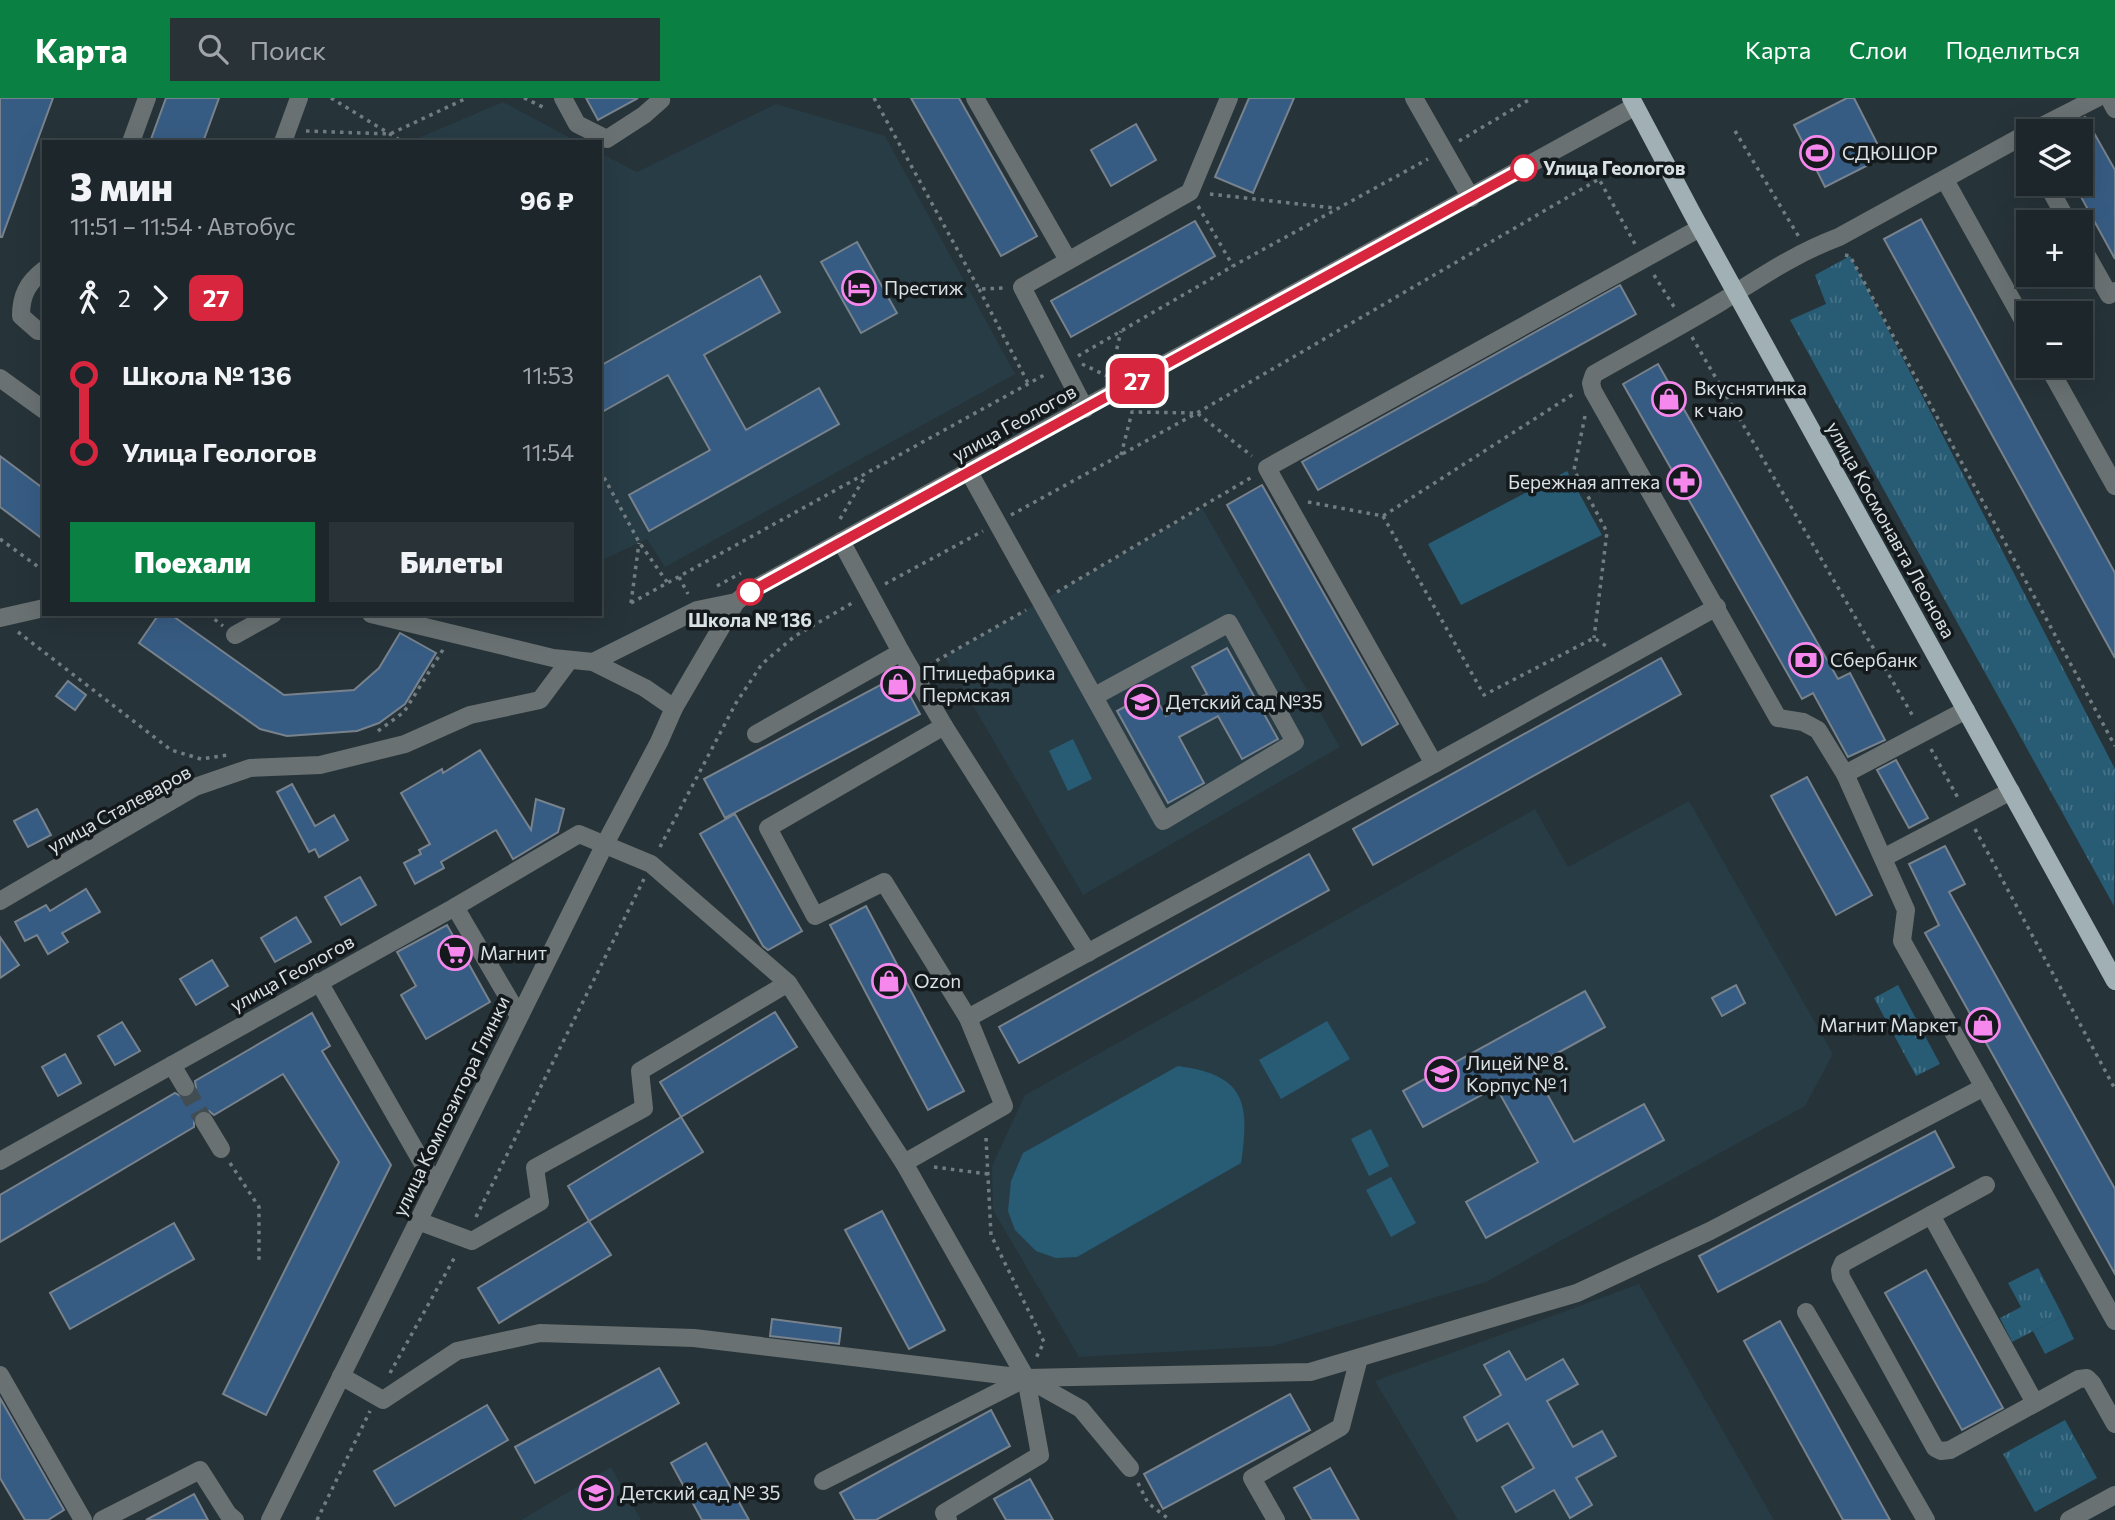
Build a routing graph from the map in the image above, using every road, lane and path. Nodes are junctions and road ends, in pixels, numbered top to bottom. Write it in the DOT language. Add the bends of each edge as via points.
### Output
graph roads {
  1 [pos="147,98"];
  2 [pos="299,98"];
  3 [pos="331,98"];
  4 [pos="467,98"];
  5 [pos="563,98"];
  6 [pos="660,98"];
  7 [pos="874,98"];
  8 [pos="975,98"];
  9 [pos="1229,98"];
  10 [pos="1414,98"];
  11 [pos="1532,98"];
  12 [pos="2097,98"];
  13 [pos="2109,98"];
  14 [pos="1632,102"];
  15 [pos="2115,109"];
  16 [pos="2060,119"];
  17 [pos="1735,131"];
  18 [pos="390,134"];
  19 [pos="285,136"];
  20 [pos="132,140"];
  21 [pos="400,140"];
  22 [pos="2016,144"];
  23 [pos="1444,150"];
  24 [pos="1599,179"];
  25 [pos="1945,180"];
  26 [pos="1190,192"];
  27 [pos="1471,198"];
  28 [pos="1337,208"];
  29 [pos="1700,228"];
  30 [pos="1806,249"];
  31 [pos="1839,254"];
  32 [pos="1643,258"];
  33 [pos="1069,260"];
  34 [pos="1233,266"];
  35 [pos="2093,266"];
  36 [pos="42,272"];
  37 [pos="1022,287"];
  38 [pos="979,289"];
  39 [pos="2115,291"];
  40 [pos="1736,292"];
  41 [pos="2016,307"];
  42 [pos="1684,324"];
  43 [pos="42,330"];
  44 [pos="1121,331"];
  45 [pos="1062,366"];
  46 [pos="0,378"];
  47 [pos="2055,378"];
  48 [pos="1028,383"];
  49 [pos="1591,383"];
  50 [pos="42,409"];
  51 [pos="1085,409"];
  52 [pos="1121,455"];
  53 [pos="1267,468"];
  54 [pos="969,472"];
  55 [pos="602,474"];
  56 [pos="866,475"];
  57 [pos="2115,486"];
  58 [pos="1285,498"];
  59 [pos="1383,516"];
  60 [pos="832,524"];
  61 [pos="0,538"];
  62 [pos="841,541"];
  63 [pos="639,542"];
  64 [pos="752,567"];
  65 [pos="42,570"];
  66 [pos="679,577"];
  67 [pos="667,583"];
  68 [pos="715,586"];
  69 [pos="691,599"];
  70 [pos="1042,601"];
  71 [pos="736,602"];
  72 [pos="1717,607"];
  73 [pos="42,608"];
  74 [pos="270,616"];
  75 [pos="379,616"];
  76 [pos="5,622"];
  77 [pos="235,635"];
  78 [pos="1594,638"];
  79 [pos="447,643"];
  80 [pos="901,652"];
  81 [pos="1625,658"];
  82 [pos="569,661"];
  83 [pos="593,662"];
  84 [pos="915,673"];
  85 [pos="1095,696"];
  86 [pos="674,708"];
  87 [pos="1966,710"];
  88 [pos="944,726"];
  89 [pos="377,732"];
  90 [pos="756,734"];
  91 [pos="1923,734"];
  92 [pos="2115,746"];
  93 [pos="236,754"];
  94 [pos="1434,765"];
  95 [pos="1845,774"];
  96 [pos="2011,791"];
  97 [pos="1968,815"];
  98 [pos="605,844"];
  99 [pos="1883,858"];
  100 [pos="0,901"];
  101 [pos="455,906"];
  102 [pos="1088,953"];
  103 [pos="2111,961"];
  104 [pos="2115,981"];
  105 [pos="319,982"];
  106 [pos="788,984"];
  107 [pos="519,1016"];
  108 [pos="968,1018"];
  109 [pos="172,1065"];
  110 [pos="185,1087"];
  111 [pos="1984,1087"];
  112 [pos="2115,1089"];
  113 [pos="985,1117"];
  114 [pos="204,1121"];
  115 [pos="221,1149"];
  116 [pos="0,1161"];
  117 [pos="904,1163"];
  118 [pos="988,1174"];
  119 [pos="435,1185"];
  120 [pos="1986,1185"];
  121 [pos="1931,1215"];
  122 [pos="418,1221"];
  123 [pos="259,1262"];
  124 [pos="1806,1312"];
  125 [pos="2115,1321"];
  126 [pos="1359,1357"];
  127 [pos="0,1375"];
  128 [pos="341,1376"];
  129 [pos="1026,1378"];
  130 [pos="2035,1404"];
  131 [pos="2115,1424"];
  132 [pos="1130,1468"];
  133 [pos="823,1481"];
  134 [pos="2115,1495"];
  135 [pos="83,1520"];
  136 [pos="103,1520"];
  137 [pos="235,1520"];
  138 [pos="270,1520"];
  139 [pos="948,1520"];
  140 [pos="1170,1520"];
  141 [pos="1276,1520"];
  142 [pos="1927,1520"];
  143 [pos="2069,1520"];
  1 -- 20 [label="street"];
  2 -- 19 [label="street"];
  3 -- 18 [label="path"];
  4 -- 18 [label="path"];
  5 -- 6 [label="street" via="577,124 607,139 644,115"];
  7 -- 38 [label="path"];
  8 -- 33 [label="street"];
  9 -- 26 [label="street"];
  10 -- 23 [label="street"];
  11 -- 23 [label="path"];
  12 -- 16 [label="street"];
  13 -- 15 [label="street"];
  14 -- 27 [label="street, улица Геологов"];
  14 -- 29 [label="main road, улица Космонавта Леонова"];
  17 -- 30 [label="path"];
  18 -- 19 [label="path"];
  18 -- 21 [label="path"];
  22 -- 25 [label="street"];
  23 -- 27 [label="street"];
  23 -- 28 [label="path"];
  24 -- 32 [label="path"];
  25 -- 30 [label="street" via="1839,237"];
  25 -- 41 [label="street"];
  26 -- 28 [label="path"];
  26 -- 33 [label="street"];
  26 -- 34 [label="path"];
  27 -- 51 [label="street, улица Геологов"];
  28 -- 34 [label="path"];
  29 -- 32 [label="street"];
  29 -- 40 [label="main road, улица Космонавта Леонова"];
  30 -- 40 [label="street"];
  31 -- 92 [label="path" via="1850,256"];
  32 -- 42 [label="path"];
  32 -- 53 [label="street"];
  33 -- 37 [label="street"];
  34 -- 44 [label="path"];
  35 -- 39 [label="street" via="2109,295"];
  36 -- 43 [label="street" via="21,299 22,316"];
  37 -- 38 [label="path"];
  37 -- 45 [label="street"];
  38 -- 48 [label="path"];
  40 -- 42 [label="street"];
  40 -- 87 [label="main road, улица Космонавта Леонова"];
  42 -- 49 [label="street" via="1594,374"];
  42 -- 91 [label="path"];
  44 -- 44 [label="path" via="1097,345 1073,359 1110,378"];
  45 -- 48 [label="path"];
  45 -- 51 [label="street"];
  46 -- 50 [label="street"];
  47 -- 57 [label="street"];
  48 -- 56 [label="path"];
  49 -- 59 [label="path"];
  49 -- 72 [label="street"];
  49 -- 78 [label="path" via="1574,470 1607,532"];
  51 -- 54 [label="street, улица Геологов"];
  52 -- 53 [label="path" via="1132,412 1197,413"];
  53 -- 58 [label="street"];
  53 -- 70 [label="path"];
  54 -- 62 [label="street, улица Геологов"];
  54 -- 70 [label="street"];
  55 -- 63 [label="path"];
  56 -- 60 [label="path" via="843,517"];
  56 -- 66 [label="path"];
  58 -- 59 [label="path"];
  58 -- 94 [label="street"];
  59 -- 78 [label="path" via="1485,695"];
  61 -- 65 [label="path"];
  62 -- 71 [label="street, улица Геологов"];
  62 -- 80 [label="street"];
  63 -- 67 [label="path"];
  63 -- 67 [label="path" via="631,603"];
  64 -- 68 [label="path"];
  66 -- 67 [label="path"];
  66 -- 69 [label="path"];
  70 -- 84 [label="path"];
  70 -- 85 [label="street"];
  71 -- 83 [label="street, улица Геологов" via="697,610"];
  71 -- 86 [label="street, улица Композитора Глинки"];
  72 -- 81 [label="street"];
  72 -- 95 [label="street" via="1778,718 1818,730"];
  73 -- 76 [label="street"];
  74 -- 77 [label="street"];
  75 -- 82 [label="street"];
  76 -- 93 [label="path" via="171,750 201,759"];
  78 -- 81 [label="path"];
  79 -- 89 [label="path" via="404,712"];
  80 -- 84 [label="street"];
  80 -- 90 [label="street"];
  81 -- 94 [label="street"];
  82 -- 83 [label="street"];
  82 -- 100 [label="street, улица Сталеваров" via="540,700 470,715 405,744 320,765 250,768 195,787"];
  83 -- 86 [label="street"];
  84 -- 88 [label="street"];
  85 -- 85 [label="street" via="1163,821 1295,742 1229,623"];
  86 -- 98 [label="street, улица Композитора Глинки"];
  87 -- 91 [label="street"];
  87 -- 96 [label="main road, улица Космонавта Леонова"];
  88 -- 102 [label="street"];
  88 -- 108 [label="street" via="768,828 815,916 884,882"];
  91 -- 95 [label="street"];
  91 -- 97 [label="path"];
  94 -- 102 [label="street"];
  95 -- 99 [label="street"];
  96 -- 97 [label="street"];
  96 -- 103 [label="main road, улица Космонавта Леонова"];
  97 -- 99 [label="street"];
  97 -- 112 [label="path"];
  98 -- 101 [label="street, улица Геологов" via="579,834"];
  98 -- 106 [label="street" via="652,864"];
  98 -- 107 [label="street, улица Композитора Глинки"];
  99 -- 111 [label="street" via="1906,910 1902,941"];
  101 -- 105 [label="street, улица Геологов"];
  101 -- 107 [label="street"];
  102 -- 108 [label="street"];
  103 -- 104 [label="main road, улица Космонавта Леонова"];
  105 -- 109 [label="street, улица Геологов"];
  105 -- 119 [label="street"];
  106 -- 117 [label="street"];
  106 -- 122 [label="street" via="640,1071 643,1108 535,1168 540,1202 472,1241"];
  107 -- 119 [label="street, улица Композитора Глинки"];
  108 -- 113 [label="street" via="1004,1106"];
  109 -- 110 [label="street"];
  109 -- 116 [label="street, улица Геологов"];
  111 -- 125 [label="street"];
  111 -- 126 [label="street" via="1710,1231 1577,1293"];
  113 -- 117 [label="street"];
  113 -- 118 [label="path"];
  114 -- 115 [label="street"];
  115 -- 123 [label="path" via="259,1207"];
  117 -- 118 [label="path"];
  117 -- 129 [label="street"];
  118 -- 129 [label="path" via="991,1235 1044,1342"];
  119 -- 122 [label="street, улица Композитора Глинки"];
  120 -- 121 [label="street"];
  121 -- 130 [label="street"];
  121 -- 130 [label="street" via="1843,1263 1841,1277 1854,1301 1935,1448 1950,1450"];
  122 -- 128 [label="street, улица Композитора Глинки"];
  124 -- 142 [label="street"];
  126 -- 129 [label="street" via="1310,1372"];
  126 -- 141 [label="street" via="1340,1427 1252,1478"];
  127 -- 135 [label="street"];
  128 -- 129 [label="street" via="383,1400 457,1351 540,1334 694,1338"];
  128 -- 138 [label="street, улица Композитора Глинки"];
  129 -- 132 [label="street" via="1081,1409"];
  129 -- 133 [label="street"];
  129 -- 139 [label="street" via="1040,1455 944,1513"];
  130 -- 131 [label="street" via="2087,1378"];
  132 -- 140 [label="path" via="1148,1503"];
  134 -- 143 [label="street"];
  136 -- 137 [label="street" via="200,1470"];
}
